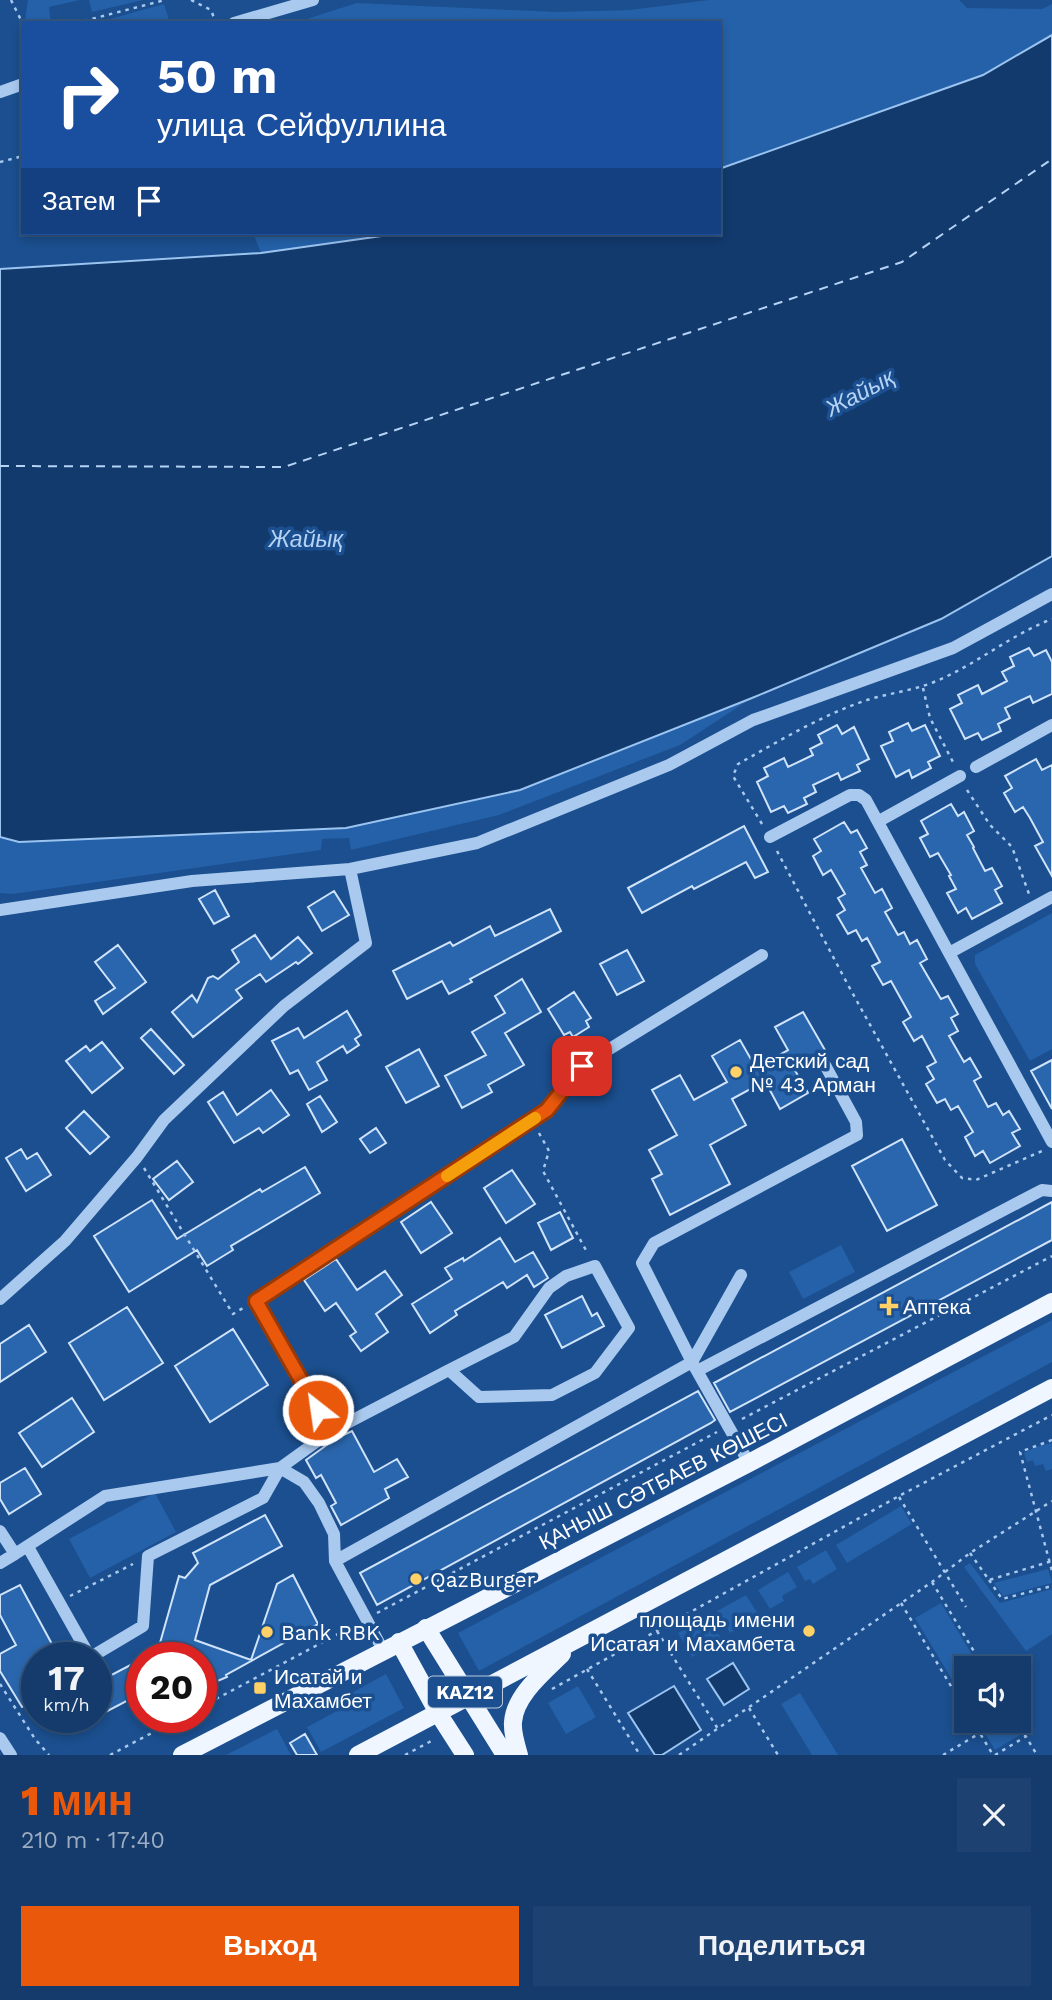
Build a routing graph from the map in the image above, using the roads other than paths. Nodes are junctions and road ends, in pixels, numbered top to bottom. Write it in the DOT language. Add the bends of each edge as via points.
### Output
graph roads {
  1 [pos="313,0"];
  2 [pos="241,21"];
  3 [pos="21,85"];
  4 [pos="0,92"];
  5 [pos="1052,594"];
  6 [pos="1052,725"];
  7 [pos="976,767"];
  8 [pos="961,776"];
  9 [pos="879,821"];
  10 [pos="770,837"];
  11 [pos="350,869"];
  12 [pos="1052,897"];
  13 [pos="0,910"];
  14 [pos="948,953"];
  15 [pos="762,955"];
  16 [pos="825,1065"];
  17 [pos="1052,1144"];
  18 [pos="1052,1191"];
  19 [pos="741,1275"];
  20 [pos="0,1299"];
  21 [pos="1052,1302"];
  22 [pos="695,1367"];
  23 [pos="449,1370"];
  24 [pos="1052,1388"];
  25 [pos="330,1432"];
  26 [pos="749,1463"];
  27 [pos="279,1468"];
  28 [pos="0,1531"];
  29 [pos="28,1547"];
  30 [pos="15,1555"];
  31 [pos="335,1561"];
  32 [pos="0,1563"];
  33 [pos="426,1628"];
  34 [pos="576,1640"];
  35 [pos="82,1642"];
  36 [pos="400,1642"];
  37 [pos="112,1644"];
  38 [pos="383,1650"];
  39 [pos="468,1697"];
  40 [pos="438,1713"];
  41 [pos="0,1738"];
  42 [pos="11,1755"];
  43 [pos="182,1755"];
  44 [pos="359,1755"];
  45 [pos="465,1755"];
  46 [pos="505,1755"];
  47 [pos="519,1755"];
  1 -- 2 [label="street"];
  3 -- 4 [label="street"];
  5 -- 11 [label="street" via="953,648 753,720 669,765 477,843"];
  6 -- 7 [label="street"];
  8 -- 9 [label="street"];
  9 -- 10 [label="street" via="866,800 850,795"];
  9 -- 14 [label="street"];
  11 -- 13 [label="street" via="192,881"];
  11 -- 20 [label="street" via="366,943 284,1006 164,1119 65,1241"];
  12 -- 14 [label="street"];
  14 -- 17 [label="street"];
  15 -- 25 [label="street" via="582,1066 547,1110 256,1301"];
  16 -- 22 [label="street" via="856,1122 856,1135 654,1243 642,1263"];
  18 -- 22 [label="street" via="1042,1190"];
  19 -- 22 [label="street"];
  21 -- 26 [label="main road, ҚАНЫШ СӘТБАЕВ КӨШЕСІ"];
  22 -- 26 [label="street"];
  22 -- 31 [label="street"];
  23 -- 23 [label="street" via="479,1397 552,1395 595,1373 629,1328 595,1266 549,1288 514,1337"];
  23 -- 25 [label="street"];
  24 -- 34 [label="main road"];
  25 -- 27 [label="street"];
  26 -- 33 [label="main road, ҚАНЫШ СӘТБАЕВ КӨШЕСІ"];
  27 -- 29 [label="street" via="105,1496"];
  27 -- 31 [label="street" via="304,1482 319,1503 334,1534"];
  27 -- 37 [label="street" via="262,1498 148,1556 143,1626"];
  28 -- 30 [label="street"];
  29 -- 30 [label="street"];
  29 -- 35 [label="street"];
  30 -- 32 [label="street"];
  31 -- 38 [label="street"];
  33 -- 36 [label="main road, ҚАНЫШ СӘТБАЕВ КӨШЕСІ"];
  33 -- 39 [label="main road, KAZ12"];
  34 -- 39 [label="main road"];
  34 -- 47 [label="main road" via="528,1690 514,1712"];
  36 -- 38 [label="main road, ҚАНЫШ СӘТБАЕВ КӨШЕСІ"];
  36 -- 40 [label="main road, KAZ12"];
  38 -- 43 [label="main road, ҚАНЫШ СӘТБАЕВ КӨШЕСІ"];
  39 -- 40 [label="main road"];
  39 -- 46 [label="main road, KAZ12"];
  40 -- 44 [label="main road"];
  40 -- 45 [label="main road, KAZ12"];
  41 -- 42 [label="street"];
}
